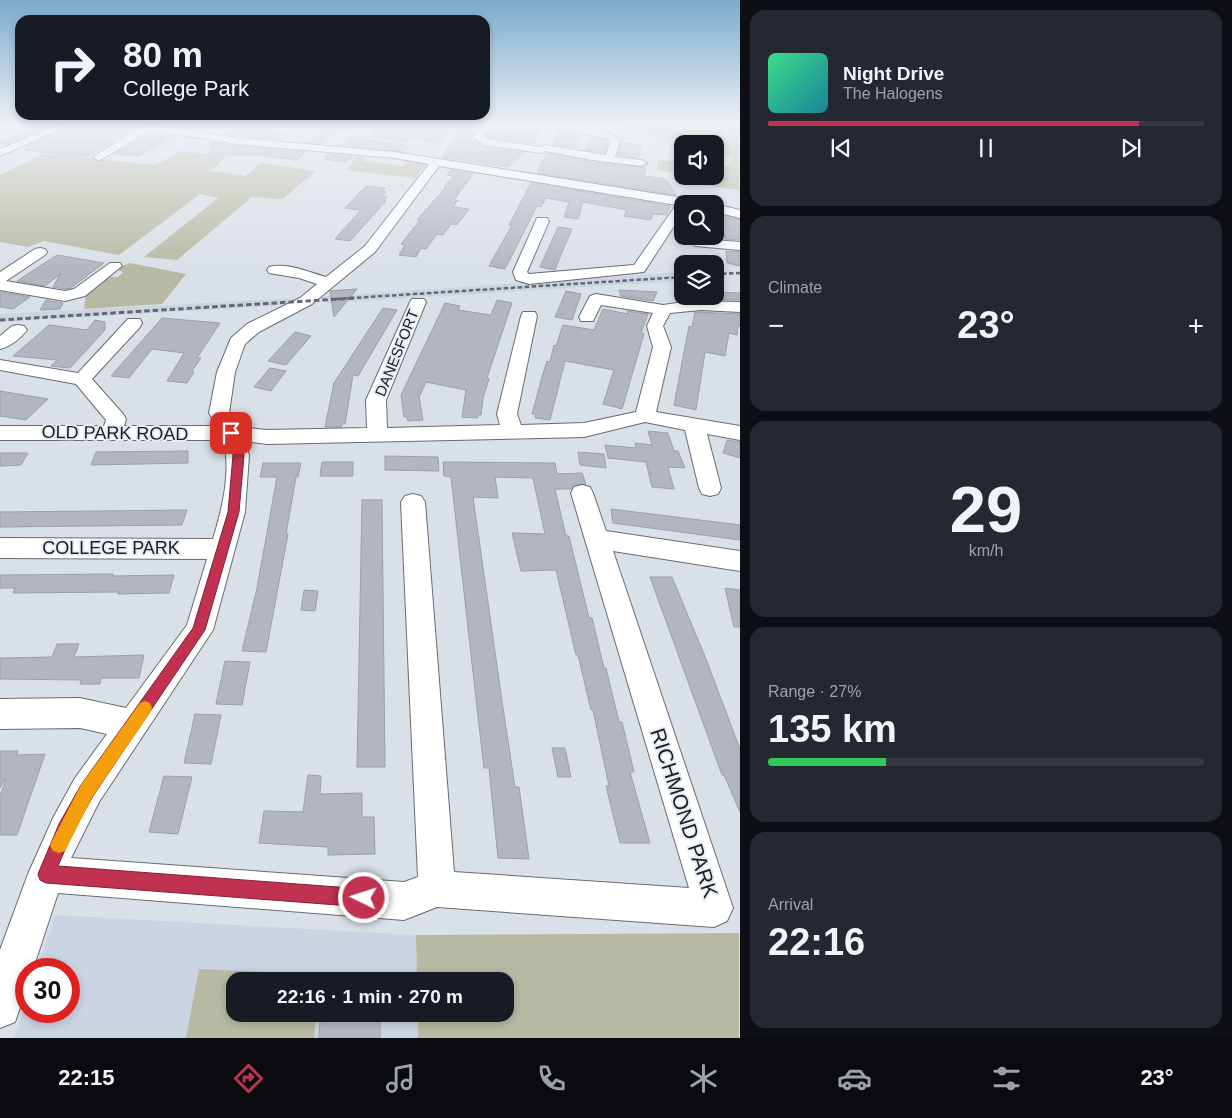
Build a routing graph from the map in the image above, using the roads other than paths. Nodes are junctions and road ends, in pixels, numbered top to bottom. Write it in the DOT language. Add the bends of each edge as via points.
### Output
graph roads {
  1 [pos="427,174"];
  2 [pos="511,174"];
  3 [pos="514,175"];
  4 [pos="674,201"];
  5 [pos="724,210"];
  6 [pos="740,214"];
  7 [pos="542,221"];
  8 [pos="674,221"];
  9 [pos="724,245"];
  10 [pos="740,246"];
  11 [pos="40,252"];
  12 [pos="116,266"];
  13 [pos="274,270"];
  14 [pos="0,279"];
  15 [pos="330,283"];
  16 [pos="0,285"];
  17 [pos="418,302"];
  18 [pos="740,307"];
  19 [pos="663,310"];
  20 [pos="528,316"];
  21 [pos="587,317"];
  22 [pos="134,323"];
  23 [pos="18,330"];
  24 [pos="0,344"];
  25 [pos="0,364"];
  26 [pos="82,378"];
  27 [pos="645,416"];
  28 [pos="694,425"];
  29 [pos="112,432"];
  30 [pos="0,433"];
  31 [pos="231,433"];
  32 [pos="513,433"];
  33 [pos="740,433"];
  34 [pos="377,436"];
  35 [pos="710,488"];
  36 [pos="582,493"];
  37 [pos="413,502"];
  38 [pos="597,539"];
  39 [pos="0,548"];
  40 [pos="223,548"];
  41 [pos="740,561"];
  42 [pos="0,714"];
  43 [pos="133,725"];
  44 [pos="46,874"];
  45 [pos="437,889"];
  46 [pos="2,994"];
  1 -- 15 [label="street" via="370,249"];
  2 -- 3 [label="street"];
  3 -- 4 [label="street"];
  5 -- 6 [label="street"];
  7 -- 8 [label="street" via="520,272 521,277 529,279 640,269"];
  9 -- 10 [label="street"];
  11 -- 14 [label="street"];
  12 -- 16 [label="street" via="79,293 65,296"];
  13 -- 15 [label="street"];
  15 -- 31 [label="street" via="306,301 253,328 237,342 226,372 219,413"];
  17 -- 34 [label="street, DANESFORT" via="376,400"];
  18 -- 19 [label="street" via="692,305"];
  19 -- 21 [label="street" via="596,299"];
  19 -- 27 [label="street" via="655,326 662,347"];
  20 -- 32 [label="street" via="507,414"];
  22 -- 26 [label="street"];
  23 -- 24 [label="street"];
  25 -- 26 [label="street"];
  26 -- 29 [label="street" via="116,419"];
  27 -- 28 [label="street"];
  27 -- 32 [label="street" via="584,430"];
  28 -- 33 [label="street"];
  28 -- 35 [label="street"];
  29 -- 30 [label="street, OLD PARK ROAD"];
  29 -- 31 [label="street, OLD PARK ROAD"];
  31 -- 34 [label="street" via="267,437"];
  31 -- 40 [label="street" via="238,455 233,512"];
  32 -- 34 [label="street"];
  36 -- 38 [label="street, RICHMOND PARK"];
  37 -- 45 [label="street"];
  38 -- 41 [label="street"];
  38 -- 45 [label="street, RICHMOND PARK" via="714,908"];
  39 -- 40 [label="street, COLLEGE PARK"];
  40 -- 43 [label="street" via="199,630"];
  42 -- 43 [label="street" via="80,713"];
  43 -- 44 [label="street" via="87,790"];
  44 -- 45 [label="street, RICHMOND PARK" via="404,901"];
  44 -- 46 [label="street"];
}
